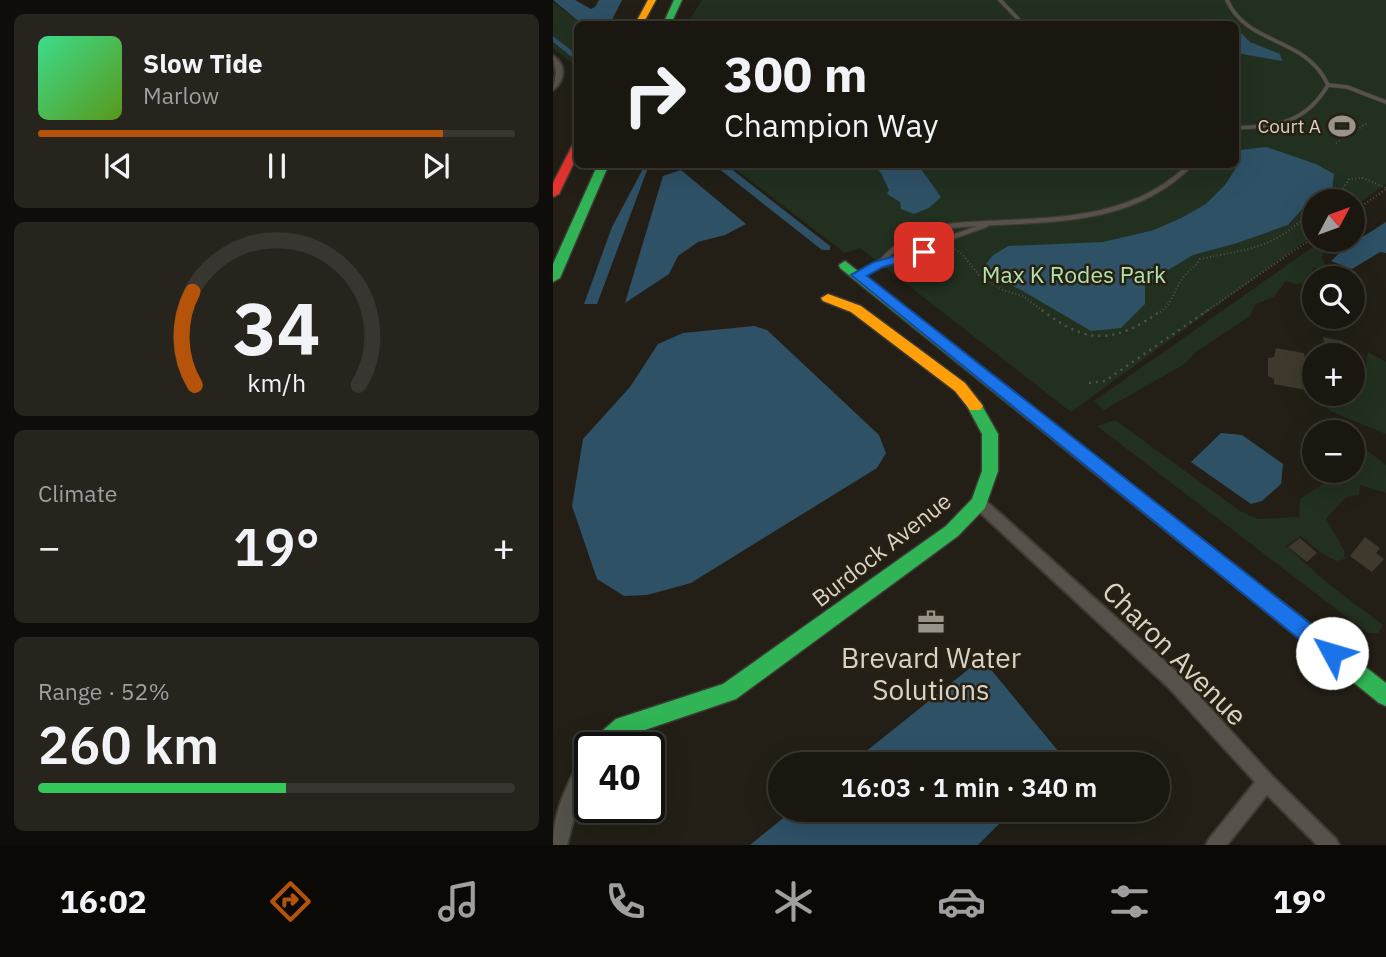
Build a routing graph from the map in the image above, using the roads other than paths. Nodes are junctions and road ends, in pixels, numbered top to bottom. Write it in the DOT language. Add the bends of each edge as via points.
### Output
graph roads {
  1 [pos="652,0"];
  2 [pos="678,0"];
  3 [pos="1000,0"];
  4 [pos="1227,0"];
  5 [pos="641,21"];
  6 [pos="668,21"];
  7 [pos="1020,21"];
  8 [pos="553,58"];
  9 [pos="1328,85"];
  10 [pos="553,88"];
  11 [pos="1386,102"];
  12 [pos="1239,128"];
  13 [pos="574,152"];
  14 [pos="602,168"];
  15 [pos="1187,168"];
  16 [pos="553,194"];
  17 [pos="991,223"];
  18 [pos="879,265"];
  19 [pos="851,270"];
  20 [pos="553,278"];
  21 [pos="828,298"];
  22 [pos="979,503"];
  23 [pos="1386,696"];
  24 [pos="618,732"];
  25 [pos="1266,782"];
  26 [pos="574,791"];
  27 [pos="558,845"];
  28 [pos="1216,845"];
  29 [pos="1330,845"];
  1 -- 5 [label="main road"];
  2 -- 6 [label="main road"];
  3 -- 7 [label="lane"];
  4 -- 9 [label="lane" via="1244,23 1309,58"];
  8 -- 10 [label="street" via="560,70"];
  9 -- 11 [label="lane"];
  9 -- 12 [label="lane" via="1316,106 1297,118"];
  13 -- 16 [label="main road"];
  14 -- 20 [label="main road"];
  15 -- 17 [label="lane" via="1169,187 1123,207 1088,215"];
  17 -- 18 [label="lane" via="914,257"];
  17 -- 18 [label="lane" via="952,224 922,232 890,250"];
  18 -- 19 [label="lane"];
  19 -- 23 [label="main road"];
  21 -- 22 [label="main road, Burdock Avenue" via="856,309 960,387 977,409 990,433 991,471"];
  22 -- 24 [label="main road, Burdock Avenue" via="952,531 729,692"];
  22 -- 25 [label="street, Charon Avenue" via="1173,680"];
  25 -- 28 [label="street"];
  25 -- 29 [label="street, Charon Avenue"];
  26 -- 27 [label="street"];
}
